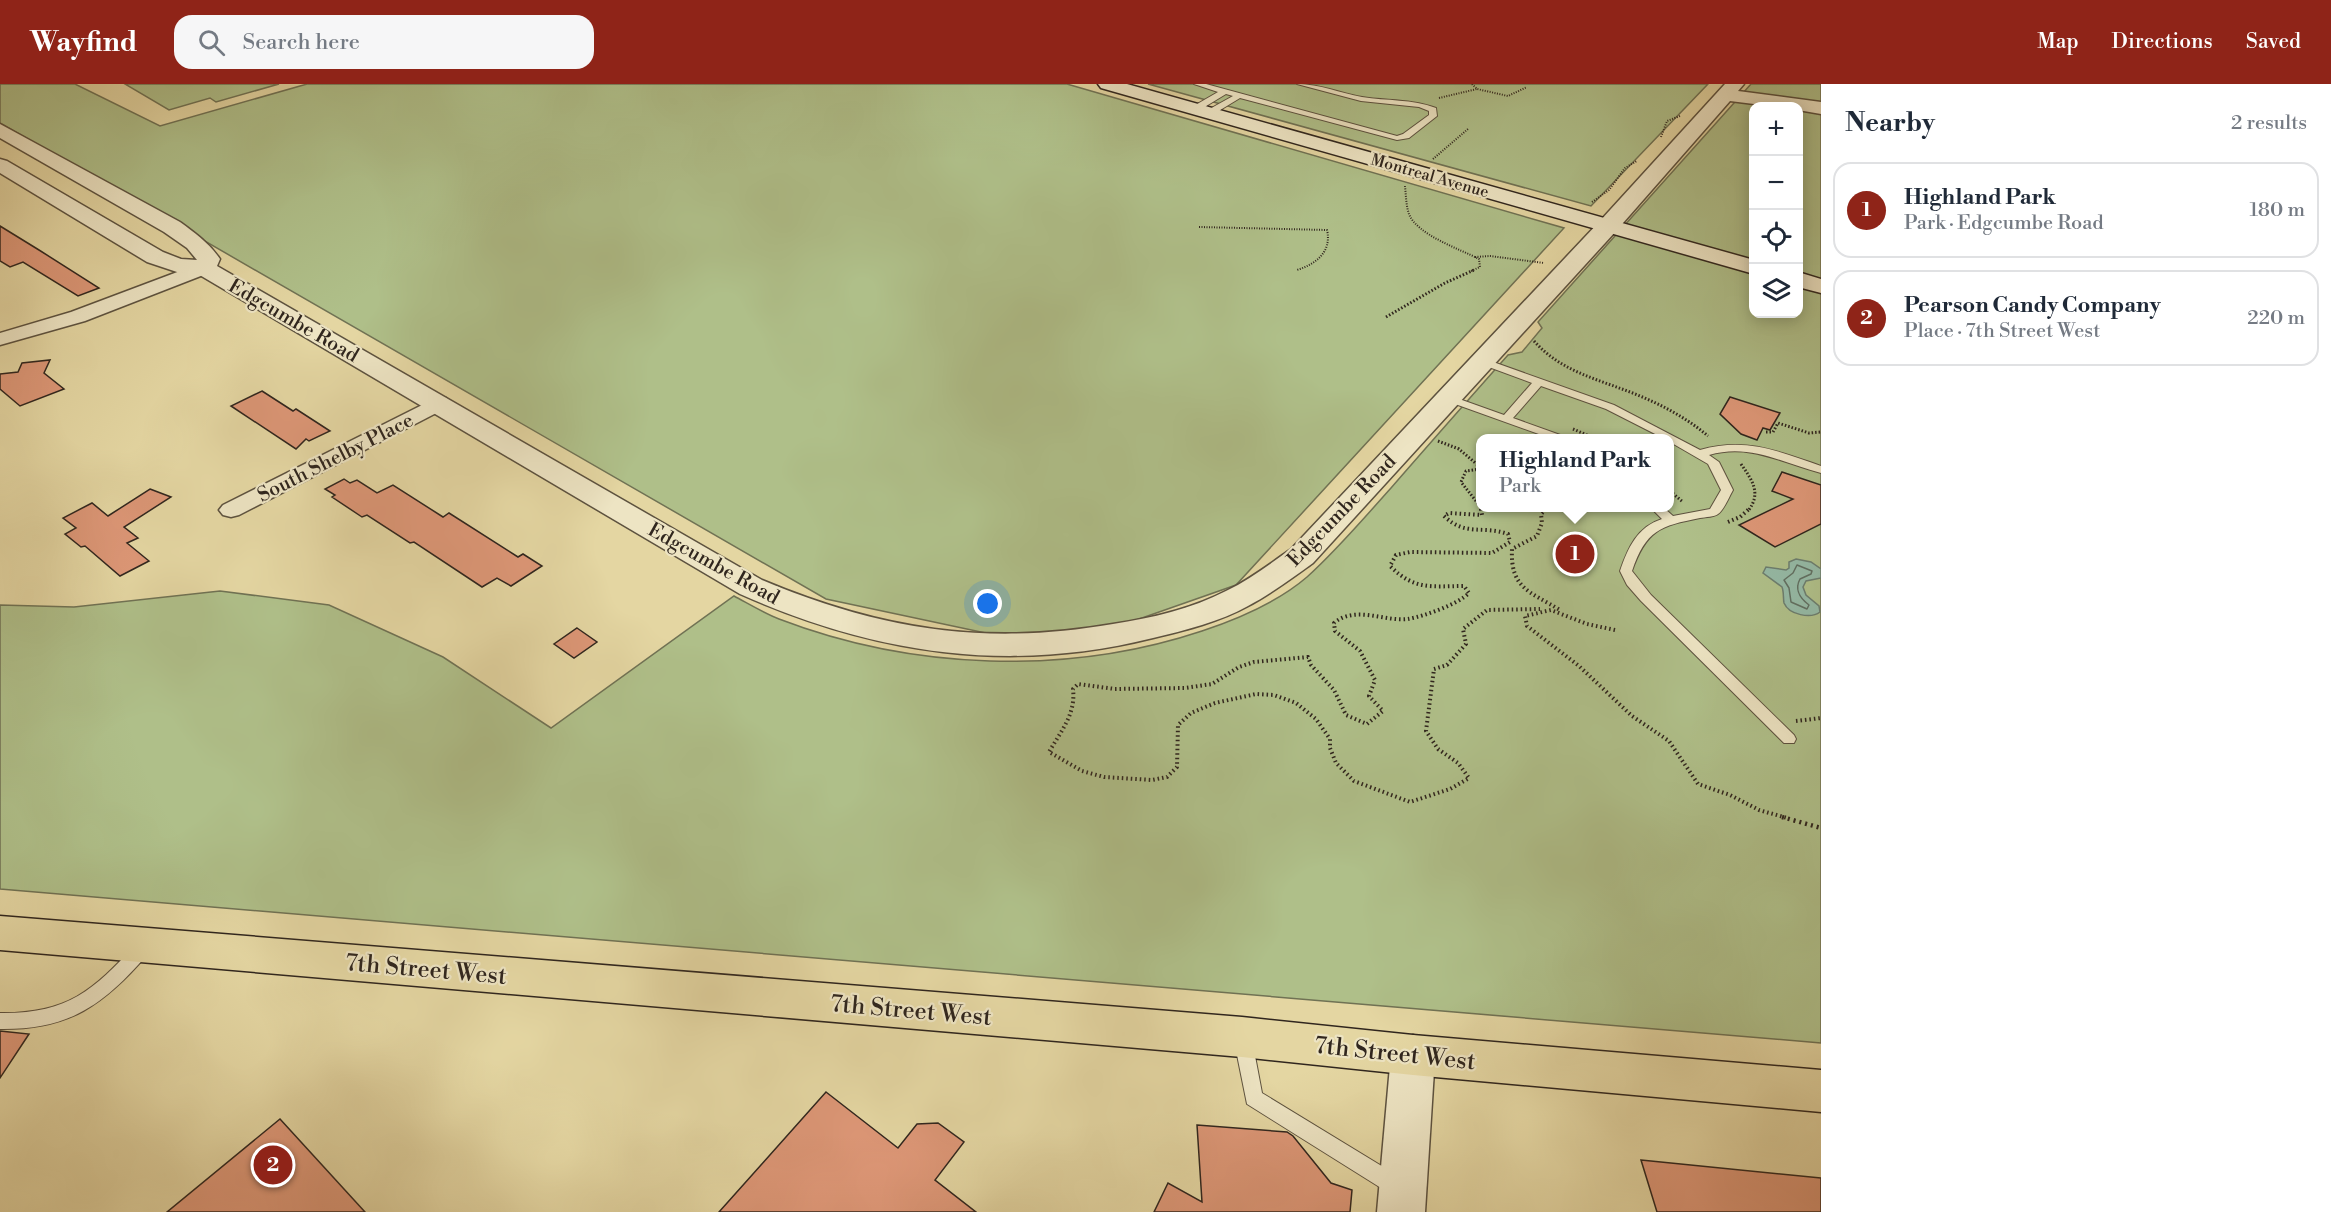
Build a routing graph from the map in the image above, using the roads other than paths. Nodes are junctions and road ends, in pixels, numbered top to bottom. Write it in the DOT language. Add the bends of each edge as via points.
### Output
graph roads {
  1 [pos="1107,84"];
  2 [pos="1198,84"];
  3 [pos="1301,84"];
  4 [pos="1752,84"];
  5 [pos="1730,90"];
  6 [pos="1225,91"];
  7 [pos="1239,95"];
  8 [pos="1821,107"];
  9 [pos="1202,111"];
  10 [pos="0,130"];
  11 [pos="0,165"];
  12 [pos="1608,226"];
  13 [pos="1749,266"];
  14 [pos="204,268"];
  15 [pos="1803,281"];
  16 [pos="1821,286"];
  17 [pos="0,339"];
  18 [pos="1482,361"];
  19 [pos="1539,381"];
  20 [pos="1448,398"];
  21 [pos="438,403"];
  22 [pos="1507,418"];
  23 [pos="1549,434"];
  24 [pos="1663,434"];
  25 [pos="1674,440"];
  26 [pos="1699,454"];
  27 [pos="1821,470"];
  28 [pos="231,510"];
  29 [pos="1662,512"];
  30 [pos="1669,519"];
  31 [pos="1789,739"];
  32 [pos="0,933"];
  33 [pos="146,945"];
  34 [pos="0,1021"];
  35 [pos="1242,1038"];
  36 [pos="1413,1055"];
  37 [pos="1821,1090"];
  38 [pos="1402,1201"];
  1 -- 9 [label="street, Montreal Avenue"];
  2 -- 6 [label="lane"];
  3 -- 7 [label="lane" via="1361,99 1420,105 1432,111 1433,116 1397,138"];
  4 -- 8 [label="street, Edgcumbe Road"];
  5 -- 8 [label="street, Edgcumbe Road"];
  5 -- 12 [label="street, Edgcumbe Road"];
  6 -- 7 [label="lane"];
  6 -- 9 [label="lane"];
  7 -- 9 [label="lane"];
  9 -- 12 [label="street, Montreal Avenue"];
  10 -- 14 [label="street" via="179,232 209,259"];
  11 -- 14 [label="street, Edgcumbe Road" via="155,256 177,265"];
  12 -- 13 [label="street, Montreal Avenue"];
  12 -- 18 [label="street, Edgcumbe Road"];
  14 -- 17 [label="street" via="75,318"];
  14 -- 21 [label="street, Edgcumbe Road"];
  15 -- 16 [label="street"];
  18 -- 19 [label="lane"];
  18 -- 20 [label="street, Edgcumbe Road"];
  19 -- 22 [label="lane"];
  19 -- 24 [label="lane"];
  20 -- 21 [label="street, Edgcumbe Road" via="1302,556 1236,599 1168,624 1101,639 1052,646 999,647 904,637 819,616 781,602"];
  20 -- 22 [label="lane"];
  21 -- 28 [label="street, South Shelby Place"];
  22 -- 23 [label="lane"];
  25 -- 26 [label="lane"];
  26 -- 27 [label="lane" via="1720,447 1748,446"];
  26 -- 30 [label="lane" via="1713,462 1727,490 1714,512"];
  29 -- 30 [label="lane"];
  30 -- 31 [label="lane" via="1652,525 1629,558 1626,571 1632,582"];
  32 -- 33 [label="main road, 7th Street West"];
  33 -- 34 [label="lane" via="110,986 60,1015 35,1021"];
  33 -- 35 [label="main road, 7th Street West"];
  35 -- 36 [label="main road, 7th Street West"];
  35 -- 38 [label="lane" via="1254,1098"];
  36 -- 37 [label="main road, 7th Street West"];
  36 -- 38 [label="street"];
}
